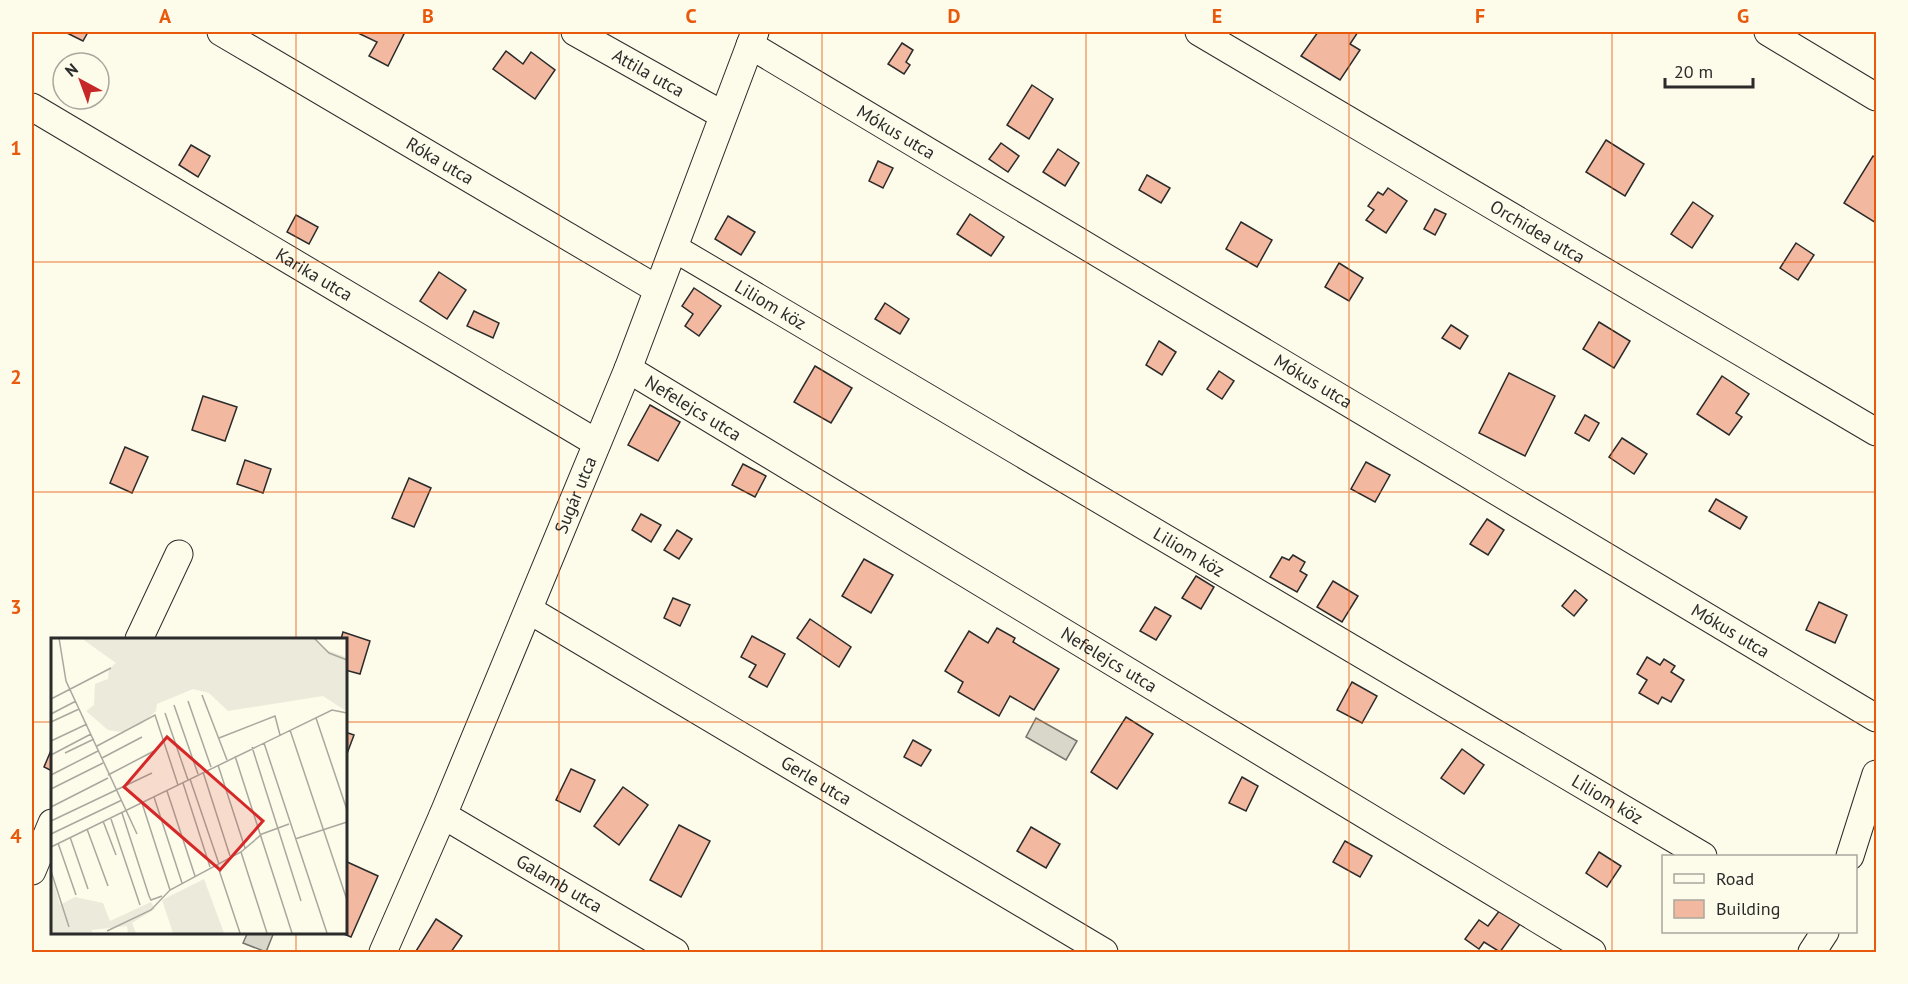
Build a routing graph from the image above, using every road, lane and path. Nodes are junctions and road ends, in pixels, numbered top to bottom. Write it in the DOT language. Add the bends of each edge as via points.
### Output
graph roads {
  1 [pos="220,32"];
  2 [pos="575,32"];
  3 [pos="1199,32"];
  4 [pos="1768,32"];
  5 [pos="752,38"];
  6 [pos="1876,97"];
  7 [pos="32,107"];
  8 [pos="723,115"];
  9 [pos="674,248"];
  10 [pos="657,289"];
  11 [pos="627,369"];
  12 [pos="1876,432"];
  13 [pos="597,443"];
  14 [pos="179,554"];
  15 [pos="529,610"];
  16 [pos="139,638"];
  17 [pos="1876,718"];
  18 [pos="1876,774"];
  19 [pos="443,816"];
  20 [pos="51,825"];
  21 [pos="1701,855"];
  22 [pos="1850,855"];
  23 [pos="32,871"];
  24 [pos="383,952"];
  25 [pos="675,952"];
  26 [pos="1104,952"];
  27 [pos="1592,952"];
  1 -- 10 [label="street, Róka utca"];
  2 -- 8 [label="street, Attila utca"];
  3 -- 12 [label="street, Orchidea utca"];
  4 -- 6 [label="street"];
  5 -- 8 [label="street, Sugár utca"];
  5 -- 17 [label="street, Mókus utca"];
  7 -- 13 [label="street, Karika utca"];
  8 -- 9 [label="street, Sugár utca"];
  9 -- 10 [label="street, Sugár utca"];
  9 -- 21 [label="street, Liliom köz"];
  10 -- 11 [label="street, Sugár utca"];
  11 -- 13 [label="street, Sugár utca"];
  11 -- 27 [label="street, Nefelejcs utca"];
  13 -- 15 [label="street, Sugár utca"];
  14 -- 16 [label="street"];
  15 -- 19 [label="street, Sugár utca"];
  15 -- 26 [label="street, Gerle utca"];
  18 -- 22 [label="street"];
  19 -- 24 [label="street, Sugár utca"];
  19 -- 25 [label="street, Galamb utca"];
  20 -- 23 [label="street"];
}
